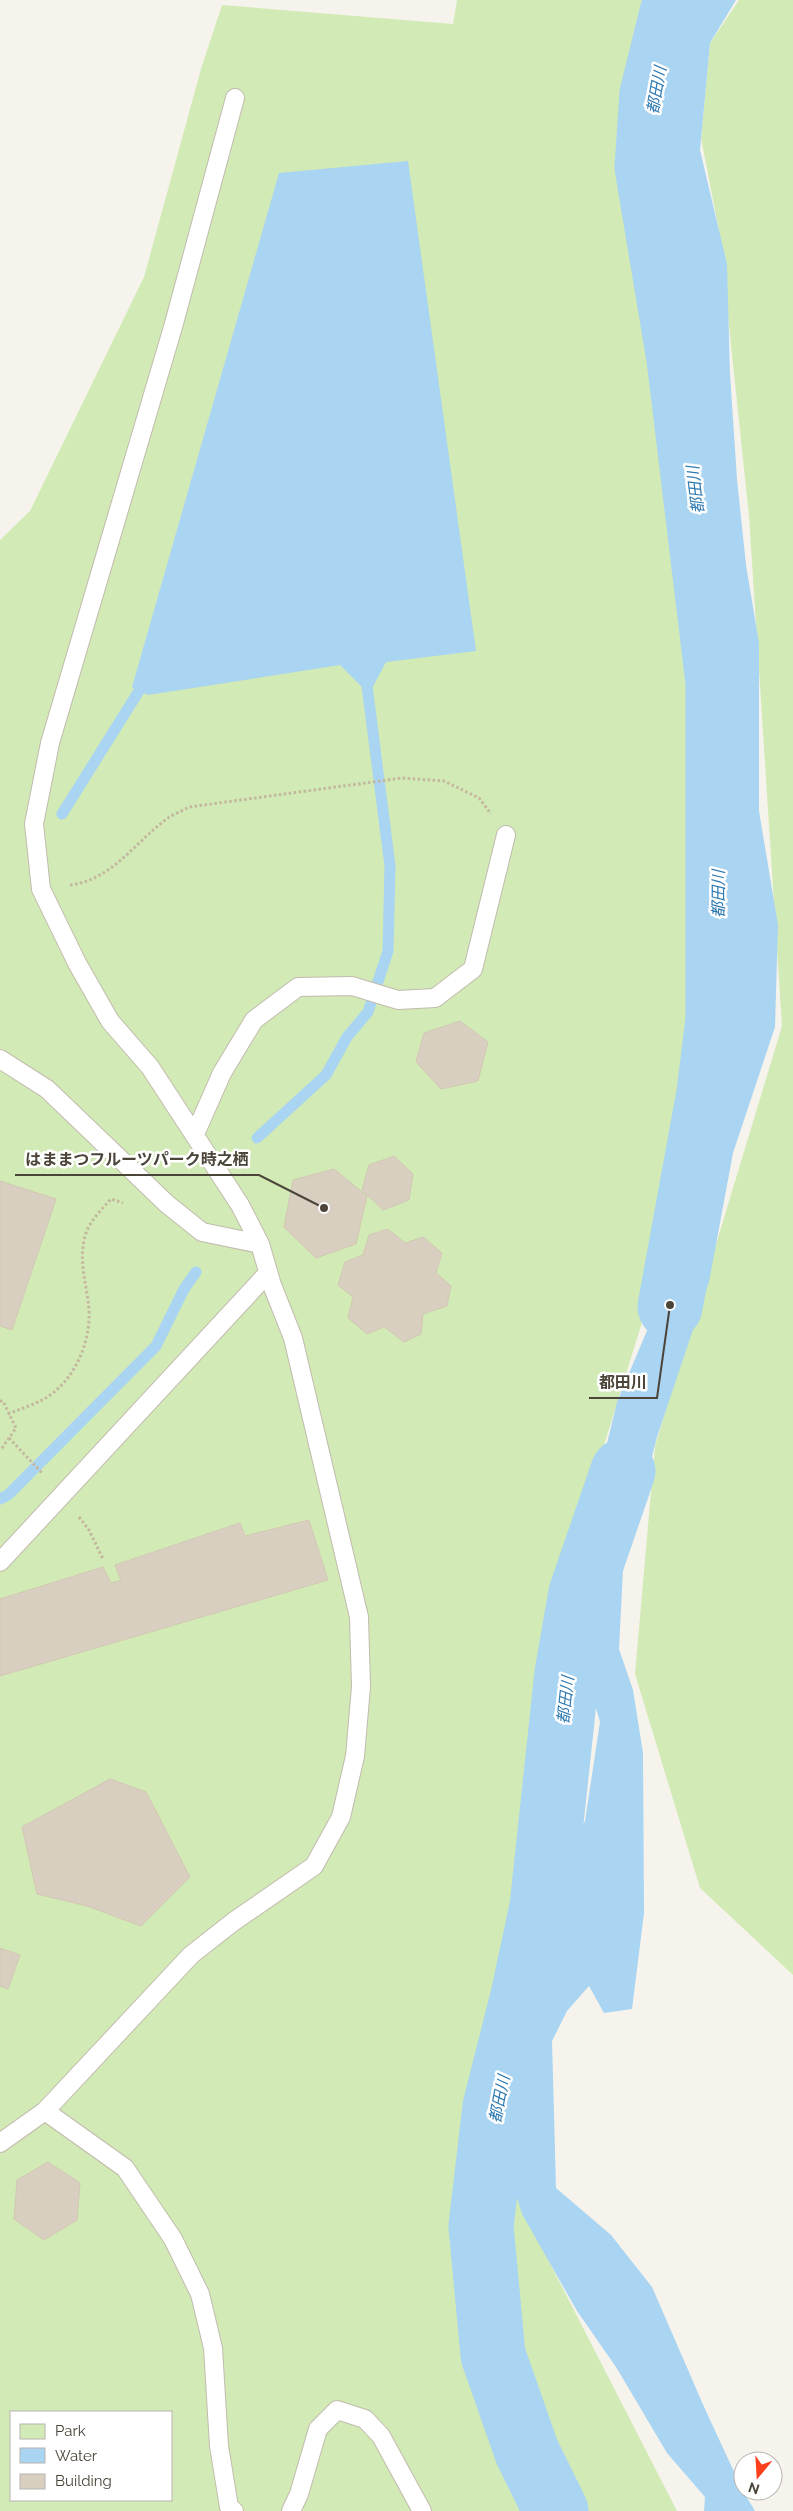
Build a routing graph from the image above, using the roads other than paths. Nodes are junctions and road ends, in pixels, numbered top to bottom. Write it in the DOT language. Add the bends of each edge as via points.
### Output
graph roads {
  1 [pos="235,98"];
  2 [pos="506,835"];
  3 [pos="0,1059"];
  4 [pos="195,1134"];
  5 [pos="260,1244"];
  6 [pos="268,1273"];
  7 [pos="0,1562"];
  8 [pos="45,2111"];
  9 [pos="0,2143"];
  10 [pos="234,2511"];
  11 [pos="291,2511"];
  12 [pos="422,2511"];
  1 -- 4 [label="lane" via="173,327 50,743 34,824 40,889 77,964 110,1021 150,1067"];
  2 -- 4 [label="lane" via="473,969 434,998 398,1000 352,986 298,987 254,1020 222,1073"];
  3 -- 5 [label="lane" via="47,1089 167,1204 202,1232"];
  4 -- 5 [label="lane" via="240,1205"];
  5 -- 6 [label="lane"];
  6 -- 7 [label="lane"];
  6 -- 8 [label="lane" via="293,1338 359,1617 361,1686 355,1756 341,1817 314,1866 191,1955"];
  8 -- 9 [label="lane"];
  8 -- 10 [label="lane" via="125,2168 174,2239 196,2286 213,2348 219,2446 229,2507"];
  11 -- 12 [label="lane" via="318,2429 338,2410 365,2419 381,2436"];
}
